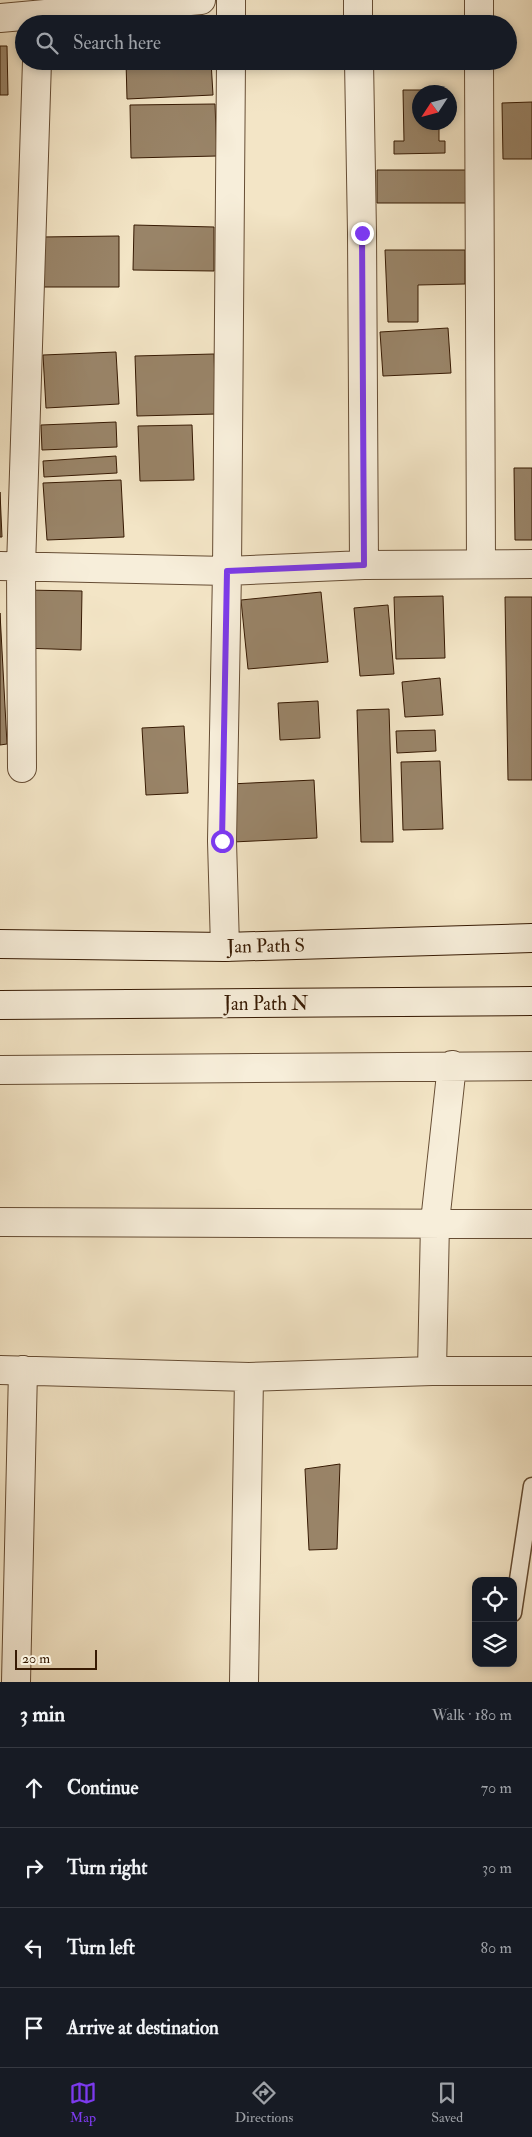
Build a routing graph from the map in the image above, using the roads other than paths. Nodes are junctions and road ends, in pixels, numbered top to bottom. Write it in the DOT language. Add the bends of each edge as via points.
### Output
graph roads {
  1 [pos="200,0"];
  2 [pos="231,0"];
  3 [pos="358,0"];
  4 [pos="479,0"];
  5 [pos="78,15"];
  6 [pos="231,15"];
  7 [pos="358,15"];
  8 [pos="479,15"];
  9 [pos="0,18"];
  10 [pos="15,19"];
  11 [pos="36,70"];
  12 [pos="231,70"];
  13 [pos="359,70"];
  14 [pos="479,70"];
  15 [pos="481,564"];
  16 [pos="532,564"];
  17 [pos="364,565"];
  18 [pos="10,567"];
  19 [pos="227,571"];
  20 [pos="22,768"];
  21 [pos="532,938"];
  22 [pos="0,944"];
  23 [pos="224,946"];
  24 [pos="532,1001"];
  25 [pos="0,1005"];
  26 [pos="452,1065"];
  27 [pos="532,1066"];
  28 [pos="0,1070"];
  29 [pos="0,1222"];
  30 [pos="435,1222"];
  31 [pos="532,1224"];
  32 [pos="12,1370"];
  33 [pos="432,1371"];
  34 [pos="532,1371"];
  35 [pos="248,1378"];
  36 [pos="532,1486"];
  37 [pos="517,1586"];
  38 [pos="16,1682"];
  39 [pos="244,1682"];
  1 -- 5 [label="street"];
  2 -- 6 [label="street"];
  3 -- 7 [label="street"];
  4 -- 8 [label="street"];
  9 -- 10 [label="street"];
  11 -- 18 [label="street"];
  12 -- 19 [label="street"];
  13 -- 17 [label="street"];
  14 -- 15 [label="street"];
  15 -- 16 [label="street"];
  15 -- 17 [label="street"];
  17 -- 19 [label="street"];
  18 -- 19 [label="street"];
  18 -- 20 [label="street"];
  19 -- 23 [label="street" via="222,841"];
  21 -- 23 [label="street, Jan Path S"];
  22 -- 23 [label="street, Jan Path S"];
  24 -- 25 [label="street, Jan Path N"];
  26 -- 27 [label="street"];
  26 -- 28 [label="street"];
  26 -- 30 [label="street"];
  29 -- 30 [label="street"];
  30 -- 31 [label="street"];
  30 -- 33 [label="street"];
  32 -- 35 [label="street"];
  32 -- 38 [label="street"];
  33 -- 34 [label="street"];
  33 -- 35 [label="street"];
  35 -- 39 [label="street"];
  36 -- 37 [label="lane"];
}
